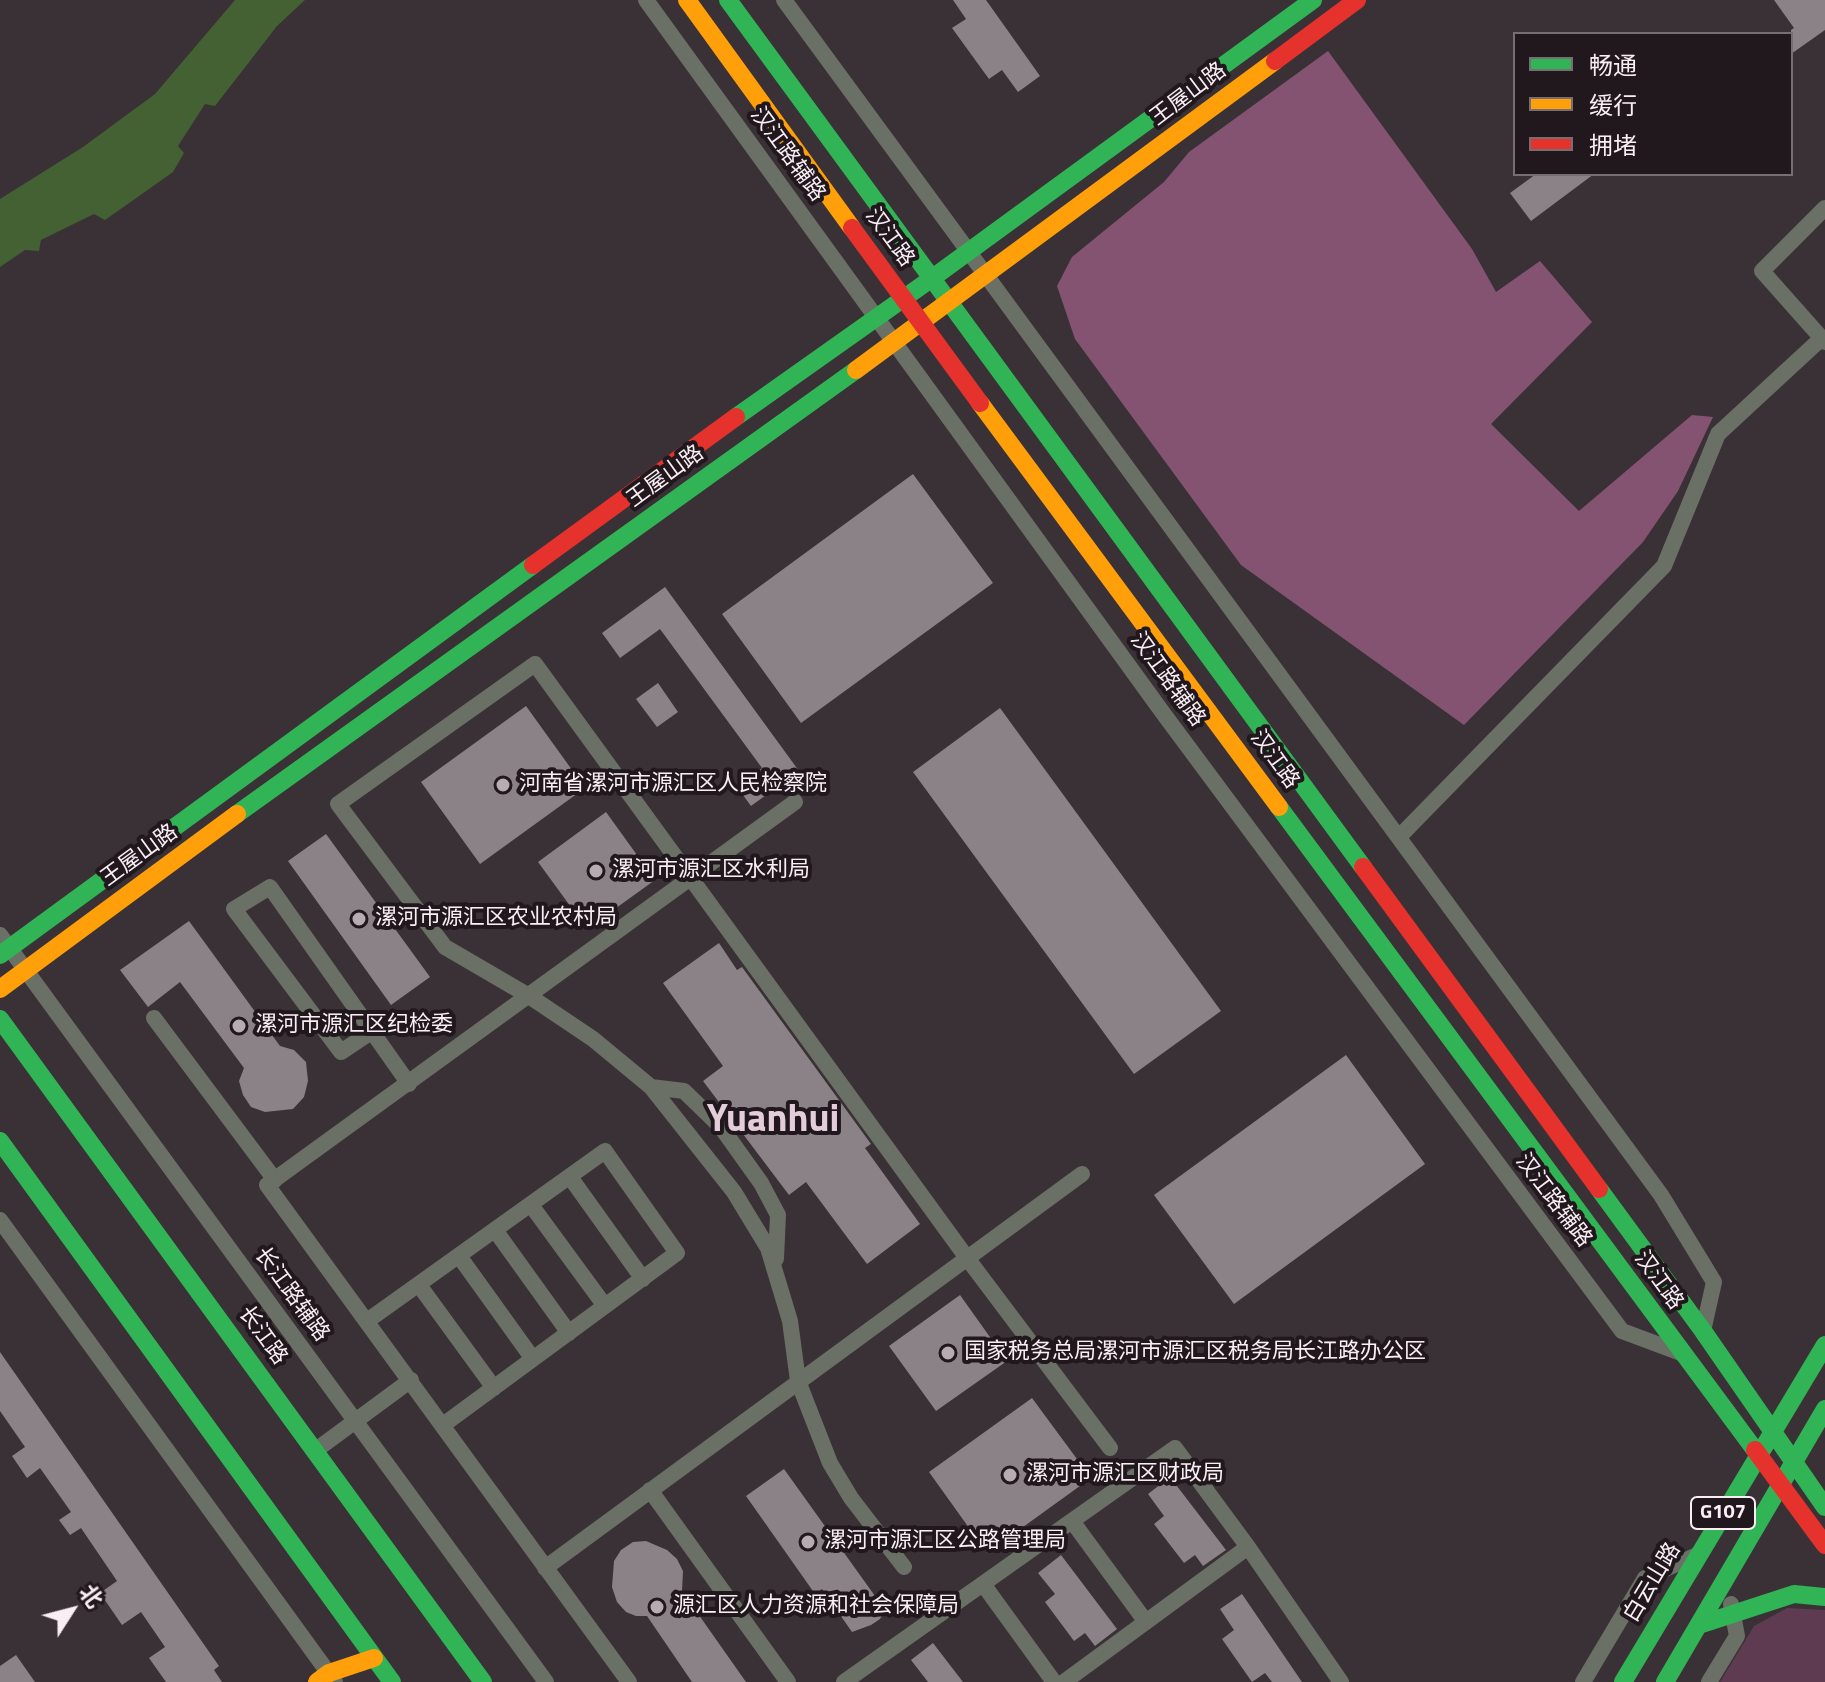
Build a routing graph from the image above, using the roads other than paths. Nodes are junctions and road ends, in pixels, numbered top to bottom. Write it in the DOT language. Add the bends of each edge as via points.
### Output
graph roads {
  1 [pos="646,0"];
  2 [pos="687,0"];
  3 [pos="728,0"];
  4 [pos="784,0"];
  5 [pos="1313,0"];
  6 [pos="1357,0"];
  7 [pos="1825,208"];
  8 [pos="968,251"];
  9 [pos="986,276"];
  10 [pos="931,279"];
  11 [pos="903,299"];
  12 [pos="948,303"];
  13 [pos="877,317"];
  14 [pos="921,323"];
  15 [pos="1823,340"];
  16 [pos="895,342"];
  17 [pos="795,802"];
  18 [pos="1399,837"];
  19 [pos="691,879"];
  20 [pos="3,946"];
  21 [pos="26,970"];
  22 [pos="0,989"];
  23 [pos="529,996"];
  24 [pos="154,1018"];
  25 [pos="0,1019"];
  26 [pos="371,1032"];
  27 [pos="409,1084"];
  28 [pos="651,1087"];
  29 [pos="0,1141"];
  30 [pos="1082,1174"];
  31 [pos="570,1177"];
  32 [pos="275,1180"];
  33 [pos="531,1205"];
  34 [pos="0,1220"];
  35 [pos="495,1230"];
  36 [pos="459,1256"];
  37 [pos="967,1258"];
  38 [pos="775,1272"];
  39 [pos="643,1279"];
  40 [pos="419,1285"];
  41 [pos="605,1306"];
  42 [pos="367,1321"];
  43 [pos="1703,1331"];
  44 [pos="569,1333"];
  45 [pos="1825,1345"];
  46 [pos="1681,1353"];
  47 [pos="533,1359"];
  48 [pos="411,1380"];
  49 [pos="798,1381"];
  50 [pos="494,1388"];
  51 [pos="1825,1409"];
  52 [pos="356,1421"];
  53 [pos="443,1425"];
  54 [pos="1773,1431"];
  55 [pos="1825,1447"];
  56 [pos="1110,1448"];
  57 [pos="316,1450"];
  58 [pos="1758,1456"];
  59 [pos="1797,1456"];
  60 [pos="1782,1484"];
  61 [pos="650,1490"];
  62 [pos="1825,1507"];
  63 [pos="1072,1521"];
  64 [pos="1825,1545"];
  65 [pos="1248,1547"];
  66 [pos="1698,1554"];
  67 [pos="904,1567"];
  68 [pos="545,1568"];
  69 [pos="1724,1581"];
  70 [pos="983,1584"];
  71 [pos="1825,1597"];
  72 [pos="1733,1612"];
  73 [pos="1146,1622"];
  74 [pos="1699,1625"];
  75 [pos="374,1658"];
  76 [pos="327,1679"];
  77 [pos="358,1682"];
  78 [pos="392,1682"];
  79 [pos="483,1682"];
  80 [pos="546,1682"];
  81 [pos="629,1682"];
  82 [pos="788,1682"];
  83 [pos="844,1682"];
  84 [pos="1054,1682"];
  85 [pos="1064,1682"];
  86 [pos="1341,1682"];
  87 [pos="1583,1682"];
  88 [pos="1623,1682"];
  89 [pos="1665,1682"];
  90 [pos="1709,1682"];
  1 -- 13 [label="street, 汉江路辅路"];
  2 -- 11 [label="main road, 汉江路"];
  3 -- 10 [label="main road, 汉江路"];
  4 -- 8 [label="street"];
  5 -- 8 [label="main road, 王屋山路"];
  6 -- 9 [label="main road, 王屋山路"];
  7 -- 15 [label="street" via="1762,271"];
  8 -- 9 [label="street"];
  8 -- 10 [label="main road, 王屋山路"];
  9 -- 12 [label="main road, 王屋山路"];
  9 -- 18 [label="street"];
  10 -- 11 [label="main road, 王屋山路"];
  10 -- 12 [label="main road, 汉江路"];
  11 -- 13 [label="main road, 王屋山路"];
  11 -- 14 [label="main road, 汉江路"];
  12 -- 14 [label="main road, 王屋山路"];
  12 -- 43 [label="main road, 汉江路"];
  13 -- 16 [label="street, 汉江路辅路"];
  13 -- 20 [label="main road, 王屋山路"];
  14 -- 16 [label="main road, 王屋山路"];
  14 -- 46 [label="main road, 汉江路"];
  15 -- 18 [label="street" via="1718,434 1664,566"];
  16 -- 21 [label="main road, 王屋山路"];
  16 -- 46 [label="street, 汉江路辅路" via="1622,1331"];
  17 -- 19 [label="street"];
  18 -- 43 [label="street" via="1661,1195 1714,1282"];
  19 -- 23 [label="street"];
  19 -- 23 [label="street" via="535,664 338,804 445,947"];
  19 -- 37 [label="street"];
  20 -- 21 [label="street, 长江路辅路"];
  21 -- 22 [label="main road, 王屋山路"];
  21 -- 52 [label="street, 长江路辅路"];
  23 -- 27 [label="street"];
  23 -- 28 [label="street"];
  24 -- 32 [label="street"];
  25 -- 57 [label="main road, 长江路"];
  26 -- 26 [label="street" via="270,887 234,909 341,1052"];
  26 -- 27 [label="street"];
  27 -- 32 [label="street"];
  28 -- 38 [label="street" via="734,1192 768,1248"];
  28 -- 38 [label="street" via="684,1091 721,1127 761,1183 778,1215"];
  29 -- 75 [label="main road"];
  30 -- 37 [label="street"];
  31 -- 33 [label="street"];
  31 -- 39 [label="street"];
  31 -- 39 [label="street" via="605,1151 677,1253"];
  32 -- 42 [label="street" via="267,1185"];
  33 -- 35 [label="street"];
  33 -- 41 [label="street"];
  34 -- 76 [label="street"];
  35 -- 36 [label="street"];
  35 -- 44 [label="street"];
  36 -- 40 [label="street"];
  36 -- 47 [label="street"];
  37 -- 49 [label="street"];
  37 -- 56 [label="street"];
  38 -- 49 [label="street" via="790,1321"];
  39 -- 41 [label="street"];
  40 -- 42 [label="street"];
  40 -- 50 [label="street"];
  41 -- 44 [label="street"];
  42 -- 48 [label="street"];
  43 -- 54 [label="main road, 汉江路"];
  44 -- 47 [label="street"];
  45 -- 54 [label="main road, 白云山路 / G107"];
  46 -- 58 [label="main road, 汉江路"];
  47 -- 50 [label="street"];
  48 -- 52 [label="street"];
  48 -- 53 [label="street"];
  49 -- 61 [label="street"];
  49 -- 67 [label="street" via="830,1463"];
  50 -- 53 [label="street"];
  51 -- 59 [label="main road, G107"];
  52 -- 57 [label="street"];
  52 -- 80 [label="street, 长江路辅路"];
  53 -- 68 [label="street"];
  54 -- 58 [label="main road, 白云山路 / G107"];
  54 -- 59 [label="main road, 汉江路"];
  55 -- 59 [label="street"];
  57 -- 79 [label="main road, 长江路"];
  58 -- 60 [label="main road, 汉江路"];
  58 -- 66 [label="main road, 白云山路 / G107"];
  59 -- 60 [label="main road, G107"];
  59 -- 62 [label="main road, 汉江路"];
  60 -- 64 [label="main road, 汉江路"];
  60 -- 69 [label="main road, G107"];
  61 -- 68 [label="street"];
  61 -- 82 [label="street"];
  63 -- 65 [label="street" via="1175,1448"];
  63 -- 70 [label="street"];
  63 -- 73 [label="street"];
  65 -- 73 [label="street"];
  65 -- 86 [label="street"];
  66 -- 87 [label="street" via="1645,1578"];
  66 -- 88 [label="main road, 白云山路 / G107"];
  68 -- 81 [label="street"];
  69 -- 72 [label="street"];
  69 -- 74 [label="main road, G107"];
  70 -- 83 [label="street"];
  70 -- 84 [label="street"];
  71 -- 72 [label="main road" via="1794,1594"];
  72 -- 74 [label="main road"];
  72 -- 90 [label="street" via="1737,1636"];
  73 -- 85 [label="street"];
  74 -- 89 [label="main road, G107"];
  75 -- 76 [label="main road"];
  75 -- 77 [label="main road"];
  75 -- 78 [label="main road"];
}
